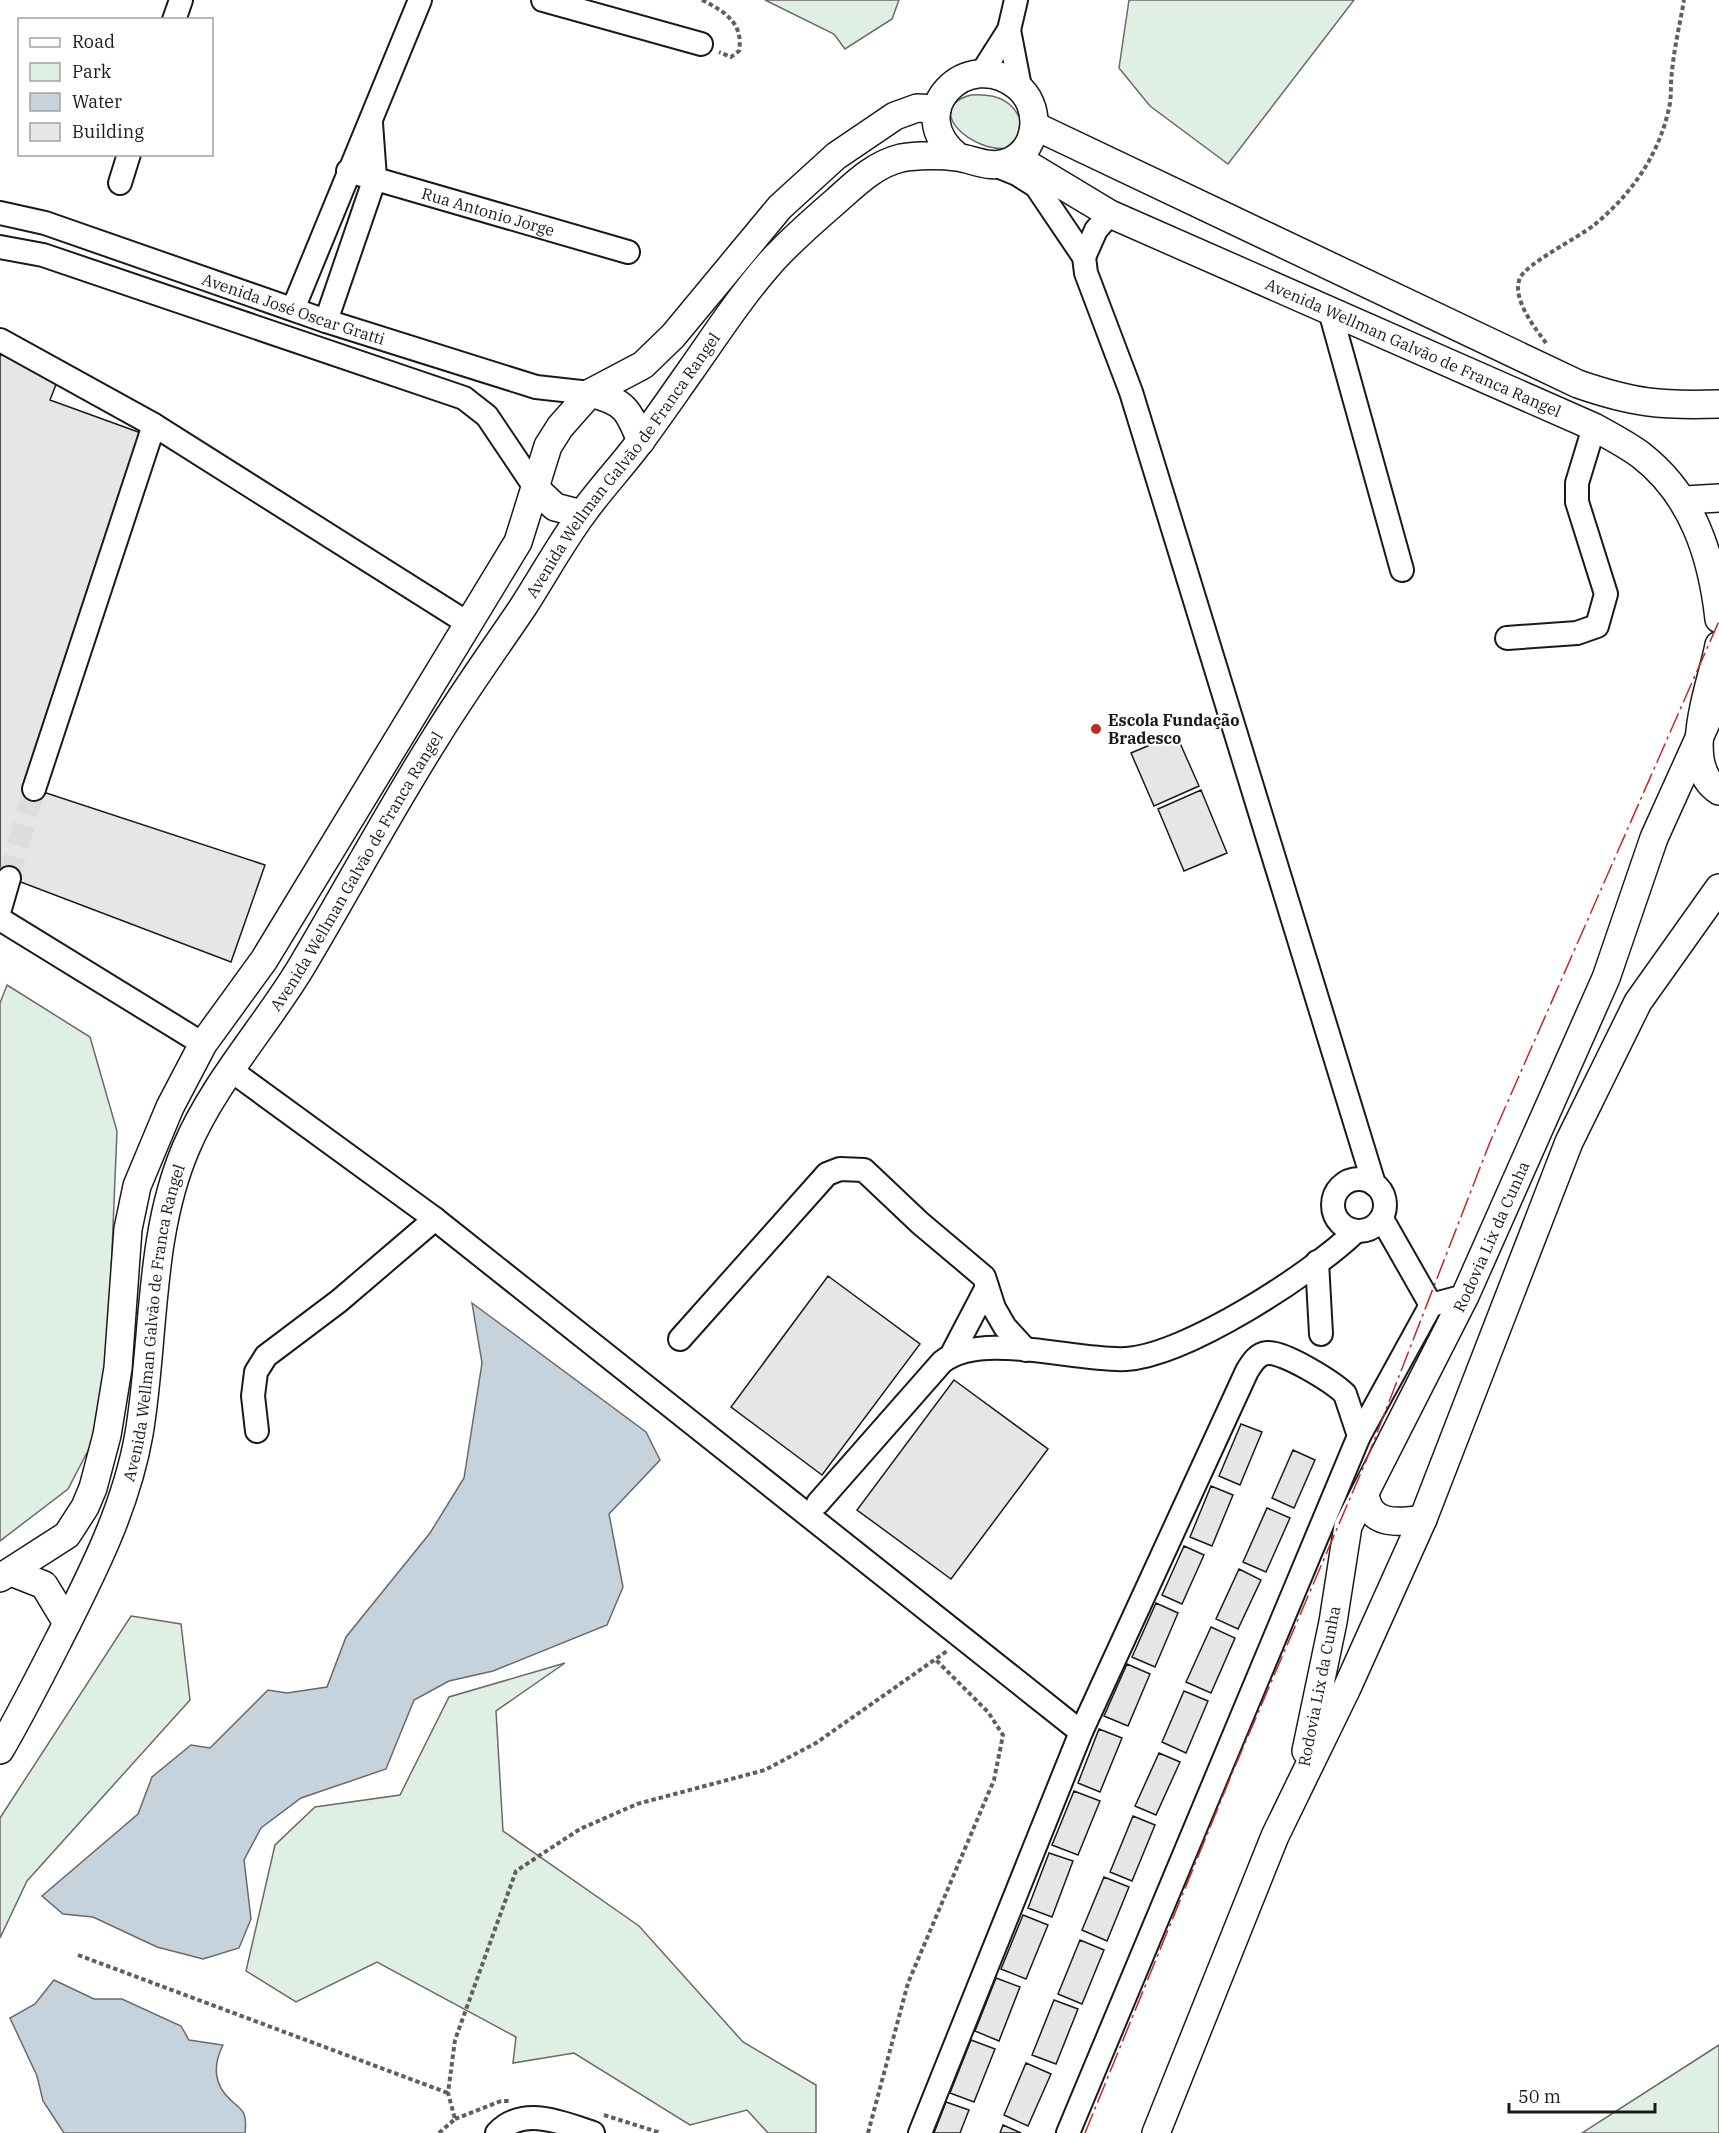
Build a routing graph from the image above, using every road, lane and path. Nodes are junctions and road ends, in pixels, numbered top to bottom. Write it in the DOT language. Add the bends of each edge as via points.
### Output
graph roads {
  1 [pos="181,0"];
  2 [pos="420,0"];
  3 [pos="543,0"];
  4 [pos="702,0"];
  5 [pos="1016,0"];
  6 [pos="1684,0"];
  7 [pos="175,18"];
  8 [pos="1009,30"];
  9 [pos="701,44"];
  10 [pos="981,74"];
  11 [pos="1020,87"];
  12 [pos="936,109"];
  13 [pos="371,122"];
  14 [pos="1035,126"];
  15 [pos="128,156"];
  16 [pos="958,157"];
  17 [pos="1006,162"];
  18 [pos="348,171"];
  19 [pos="375,178"];
  20 [pos="120,183"];
  21 [pos="0,213"];
  22 [pos="1110,214"];
  23 [pos="0,247"];
  24 [pos="628,252"];
  25 [pos="1084,257"];
  26 [pos="293,309"];
  27 [pos="1330,311"];
  28 [pos="326,321"];
  29 [pos="0,340"];
  30 [pos="1551,350"];
  31 [pos="590,393"];
  32 [pos="1719,404"];
  33 [pos="154,425"];
  34 [pos="1594,427"];
  35 [pos="640,441"];
  36 [pos="536,489"];
  37 [pos="1719,498"];
  38 [pos="1685,500"];
  39 [pos="582,513"];
  40 [pos="1402,570"];
  41 [pos="1719,619"];
  42 [pos="469,624"];
  43 [pos="1507,638"];
  44 [pos="1719,645"];
  45 [pos="1719,694"];
  46 [pos="1699,734"];
  47 [pos="34,789"];
  48 [pos="1719,791"];
  49 [pos="9,878"];
  50 [pos="1719,888"];
  51 [pos="0,909"];
  52 [pos="0,919"];
  53 [pos="203,1044"];
  54 [pos="232,1071"];
  55 [pos="1374,1184"];
  56 [pos="435,1219"];
  57 [pos="1382,1219"];
  58 [pos="1355,1232"];
  59 [pos="1317,1262"];
  60 [pos="987,1287"];
  61 [pos="1465,1296"];
  62 [pos="1431,1305"];
  63 [pos="1321,1334"];
  64 [pos="680,1339"];
  65 [pos="1408,1349"];
  66 [pos="1026,1350"];
  67 [pos="953,1352"];
  68 [pos="1419,1387"];
  69 [pos="257,1431"];
  70 [pos="1359,1436"];
  71 [pos="1365,1492"];
  72 [pos="818,1503"];
  73 [pos="1423,1519"];
  74 [pos="5,1575"];
  75 [pos="67,1623"];
  76 [pos="964,1638"];
  77 [pos="935,1659"];
  78 [pos="9,1721"];
  79 [pos="1081,1732"];
  80 [pos="0,1750"];
  81 [pos="1299,1787"];
  82 [pos="78,1955"];
  83 [pos="448,2093"];
  84 [pos="439,2133"];
  85 [pos="496,2133"];
  86 [pos="593,2133"];
  87 [pos="868,2133"];
  88 [pos="920,2133"];
  89 [pos="1068,2133"];
  90 [pos="1156,2133"];
  1 -- 7 [label="street"];
  2 -- 13 [label="street"];
  3 -- 9 [label="street"];
  4 -- 9 [label="path" via="724,11 738,29 741,42 734,57"];
  5 -- 8 [label="street"];
  6 -- 30 [label="path" via="1670,107 1660,141 1643,172 1595,224 1567,245 1535,261 1520,278 1519,294 1528,316"];
  8 -- 10 [label="street"];
  8 -- 11 [label="street"];
  10 -- 11 [label="main road" via="1006,79"];
  10 -- 12 [label="main road" via="953,83 942,94"];
  11 -- 14 [label="main road" via="1029,99"];
  12 -- 16 [label="main road" via="939,137"];
  12 -- 31 [label="main road, Avenida Wellman Galvão de Franca Rangel" via="917,108 895,116 836,156 780,207 673,336 643,365"];
  13 -- 18 [label="street"];
  13 -- 19 [label="street"];
  14 -- 17 [label="main road" via="1029,142"];
  14 -- 32 [label="main road, Avenida Wellman Galvão de Franca Rangel" via="1578,384 1618,398 1664,406"];
  15 -- 20 [label="street"];
  16 -- 17 [label="main road" via="981,165"];
  16 -- 35 [label="main road, Avenida Wellman Galvão de Franca Rangel" via="901,158 879,167 810,224 746,292"];
  17 -- 22 [label="main road, Avenida Wellman Galvão de Franca Rangel"];
  17 -- 25 [label="street" via="1036,186"];
  18 -- 19 [label="street, Rua Antonio Jorge"];
  18 -- 26 [label="street"];
  19 -- 24 [label="street, Rua Antonio Jorge"];
  19 -- 28 [label="street"];
  21 -- 26 [label="street, Avenida José Oscar Gratti" via="45,223"];
  22 -- 25 [label="street" via="1096,230"];
  22 -- 27 [label="main road, Avenida Wellman Galvão de Franca Rangel"];
  23 -- 36 [label="street, Avenida José Oscar Gratti" via="43,255 464,398 487,416"];
  25 -- 55 [label="street" via="1086,273 1131,392"];
  26 -- 28 [label="street, Avenida José Oscar Gratti"];
  27 -- 34 [label="main road, Avenida Wellman Galvão de Franca Rangel"];
  27 -- 40 [label="street"];
  28 -- 31 [label="street, Avenida José Oscar Gratti" via="536,387"];
  29 -- 33 [label="street"];
  31 -- 35 [label="main road" via="610,398 627,409"];
  31 -- 36 [label="main road, Avenida Wellman Galvão de Franca Rangel" via="548,446"];
  33 -- 42 [label="street"];
  33 -- 47 [label="street"];
  34 -- 38 [label="main road, Avenida Wellman Galvão de Franca Rangel" via="1642,456"];
  34 -- 43 [label="street" via="1577,483 1577,502 1606,594 1603,612 1597,626 1577,633"];
  35 -- 39 [label="main road, Avenida Wellman Galvão de Franca Rangel"];
  36 -- 39 [label="main road" via="555,507"];
  36 -- 42 [label="main road, Avenida Wellman Galvão de Franca Rangel" via="518,542"];
  37 -- 38 [label="main road"];
  38 -- 41 [label="main road, Avenida Wellman Galvão de Franca Rangel" via="1710,558"];
  39 -- 54 [label="main road, Avenida Wellman Galvão de Franca Rangel" via="437,735 296,975"];
  42 -- 53 [label="main road, Avenida Wellman Galvão de Franca Rangel" via="264,960"];
  44 -- 46 [label="main road"];
  45 -- 46 [label="main road, Rodovia Lix da Cunha"];
  46 -- 48 [label="main road" via="1703,772 1709,785"];
  46 -- 61 [label="main road, Rodovia Lix da Cunha" via="1654,838 1606,978"];
  49 -- 51 [label="street"];
  50 -- 73 [label="main road, Rodovia Lix da Cunha" via="1638,1002 1569,1142"];
  52 -- 53 [label="street"];
  53 -- 74 [label="main road, Avenida Wellman Galvão de Franca Rangel" via="170,1107 137,1186 128,1229 118,1368 93,1488 67,1535"];
  54 -- 56 [label="street"];
  54 -- 75 [label="main road, Avenida Wellman Galvão de Franca Rangel" via="197,1124 170,1191 160,1237 148,1372 128,1480 119,1511"];
  55 -- 57 [label="street" via="1385,1198"];
  55 -- 58 [label="street" via="1357,1179 1346,1182 1334,1196 1334,1214 1346,1229"];
  56 -- 69 [label="street" via="339,1301 266,1356 256,1372 253,1395"];
  56 -- 76 [label="street"];
  57 -- 58 [label="street" via="1376,1226"];
  57 -- 62 [label="street"];
  58 -- 59 [label="street"];
  59 -- 63 [label="street"];
  59 -- 66 [label="street" via="1230,1319 1161,1351 1127,1359"];
  60 -- 64 [label="street" via="975,1267 920,1223 864,1170 840,1169 827,1174"];
  60 -- 66 [label="street" via="1005,1327"];
  60 -- 67 [label="street"];
  61 -- 62 [label="street"];
  61 -- 68 [label="main road, Rodovia Lix da Cunha"];
  62 -- 65 [label="street"];
  65 -- 68 [label="street"];
  65 -- 70 [label="street"];
  66 -- 67 [label="street"];
  67 -- 72 [label="street"];
  68 -- 71 [label="main road, Rodovia Lix da Cunha"];
  70 -- 79 [label="street" via="1350,1403 1339,1388 1282,1355 1267,1353 1255,1358"];
  70 -- 89 [label="street"];
  71 -- 73 [label="main road" via="1369,1508 1385,1521"];
  71 -- 81 [label="main road, Rodovia Lix da Cunha" via="1348,1526"];
  73 -- 81 [label="main road, Rodovia Lix da Cunha"];
  74 -- 75 [label="main road" via="44,1585"];
  75 -- 78 [label="main road, Avenida Wellman Galvão de Franca Rangel"];
  76 -- 77 [label="path"];
  76 -- 79 [label="street"];
  77 -- 83 [label="path" via="816,1743 765,1770 637,1804 580,1828 516,1872 456,2040"];
  77 -- 87 [label="path" via="988,1712 1003,1735 994,1780 908,1983"];
  78 -- 80 [label="main road, Avenida Wellman Galvão de Franca Rangel"];
  79 -- 88 [label="street"];
  81 -- 90 [label="main road, Rodovia Lix da Cunha" via="1275,1836"];
  82 -- 83 [label="path"];
  83 -- 84 [label="path" via="455,2119"];
  85 -- 86 [label="street" via="524,2118 554,2120"];
}
